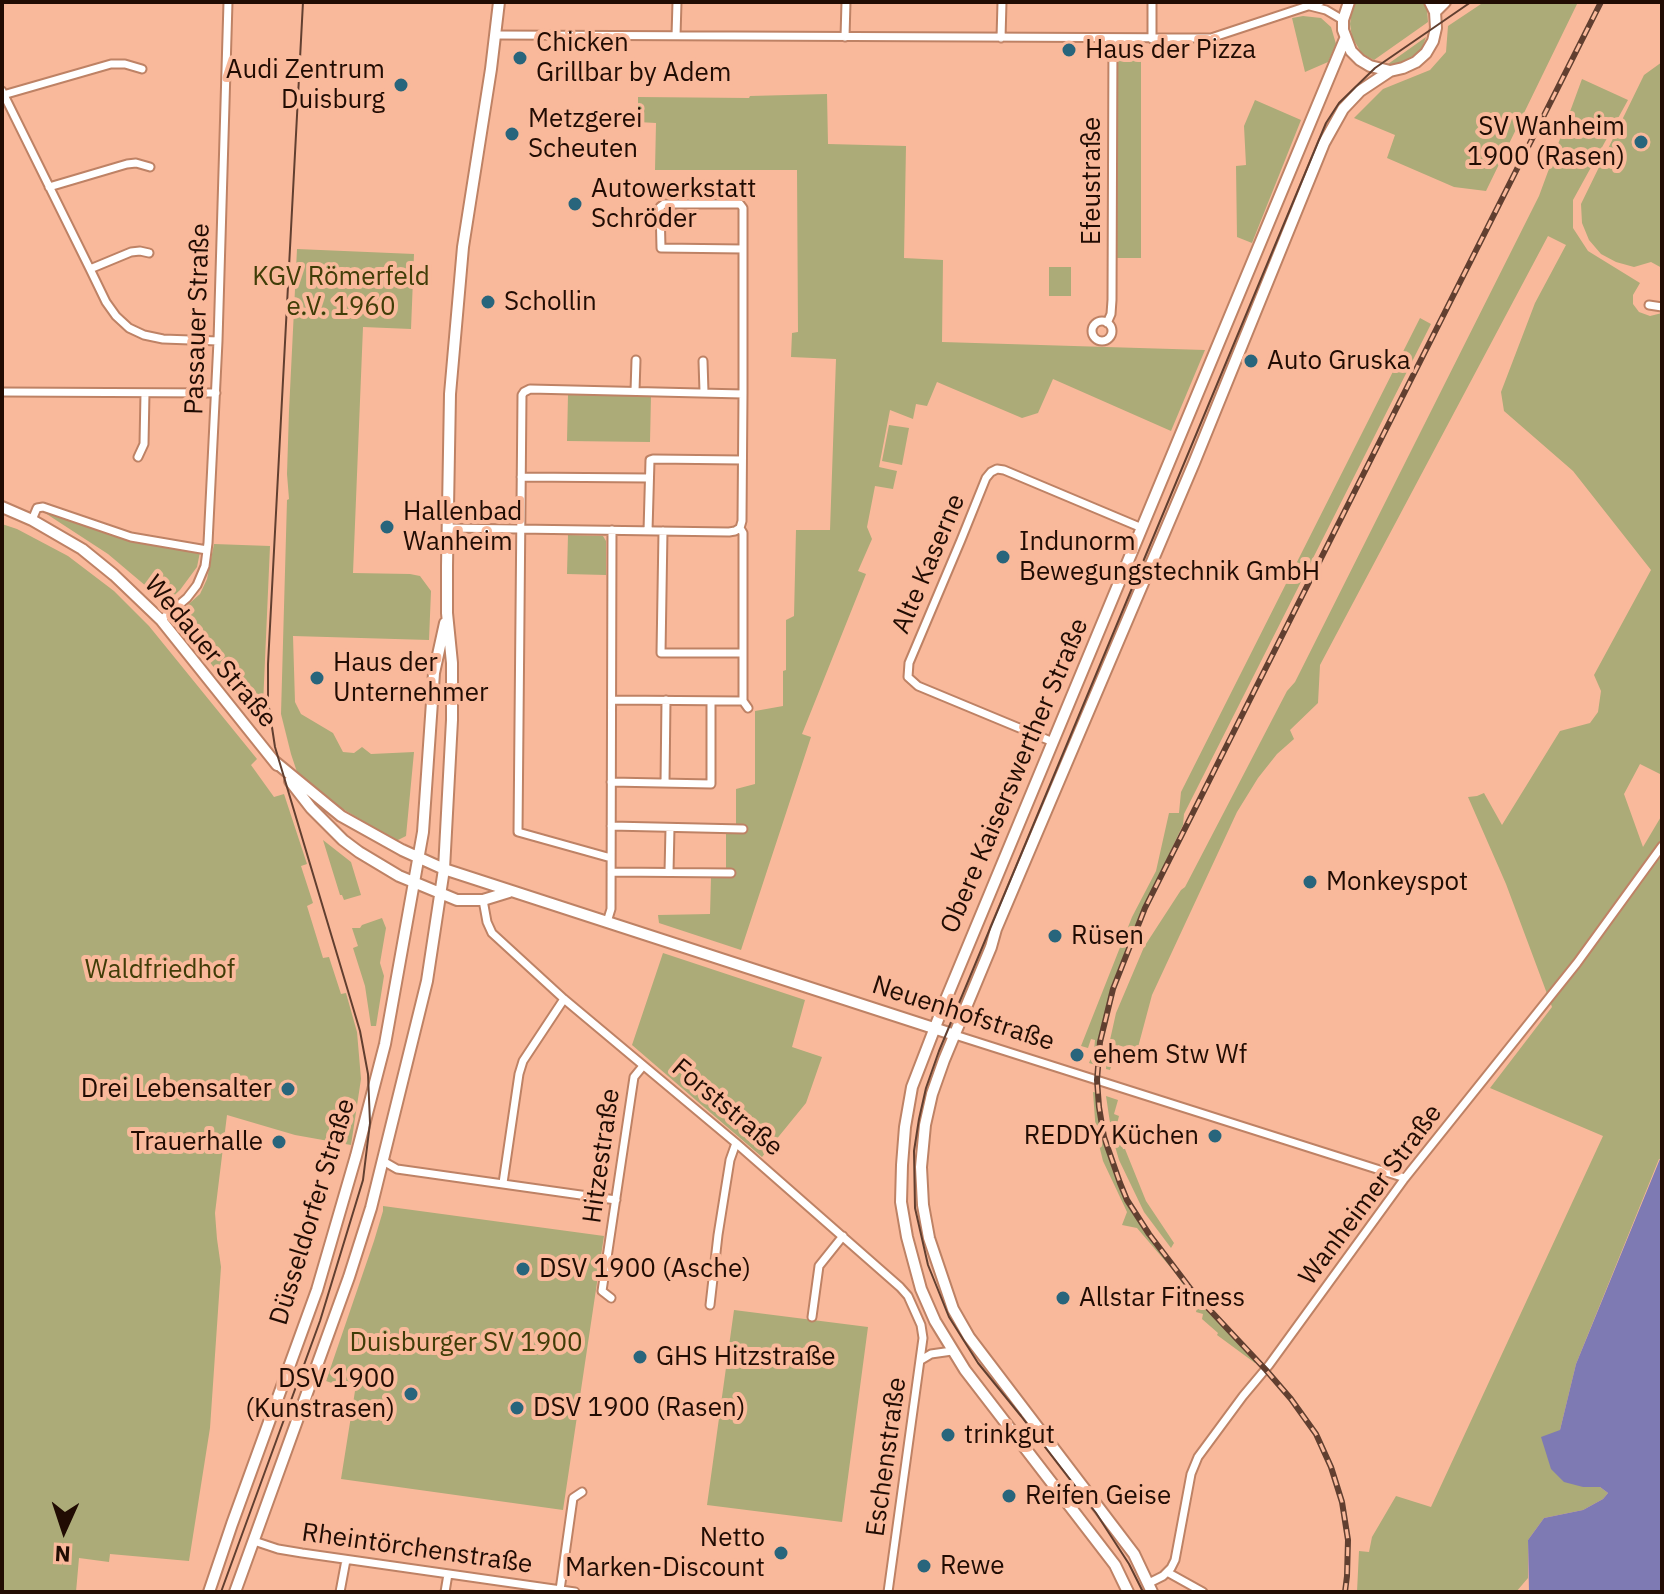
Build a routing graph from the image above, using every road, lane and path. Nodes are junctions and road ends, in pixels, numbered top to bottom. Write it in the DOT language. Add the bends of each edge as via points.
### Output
graph roads {
  1 [pos="228,2"];
  2 [pos="499,2"];
  3 [pos="677,2"];
  4 [pos="846,2"];
  5 [pos="1002,2"];
  6 [pos="1152,2"];
  7 [pos="1320,2"];
  8 [pos="1349,2"];
  9 [pos="1445,2"];
  10 [pos="1308,6"];
  11 [pos="1432,7"];
  12 [pos="1343,20"];
  13 [pos="495,35"];
  14 [pos="676,36"];
  15 [pos="845,37"];
  16 [pos="1001,38"];
  17 [pos="1113,39"];
  18 [pos="1152,39"];
  19 [pos="1345,39"];
  20 [pos="142,69"];
  21 [pos="1390,71"];
  22 [pos="3,93"];
  23 [pos="150,167"];
  24 [pos="49,187"];
  25 [pos="743,249"];
  26 [pos="149,253"];
  27 [pos="90,269"];
  28 [pos="1649,305"];
  29 [pos="1662,307"];
  30 [pos="1107,323"];
  31 [pos="218,341"];
  32 [pos="636,360"];
  33 [pos="703,361"];
  34 [pos="635,391"];
  35 [pos="2,392"];
  36 [pos="704,392"];
  37 [pos="145,393"];
  38 [pos="216,393"];
  39 [pos="743,394"];
  40 [pos="138,457"];
  41 [pos="742,460"];
  42 [pos="521,477"];
  43 [pos="649,478"];
  44 [pos="2,507"];
  45 [pos="32,520"];
  46 [pos="447,528"];
  47 [pos="740,528"];
  48 [pos="1142,528"];
  49 [pos="521,530"];
  50 [pos="612,530"];
  51 [pos="648,531"];
  52 [pos="663,531"];
  53 [pos="207,550"];
  54 [pos="447,613"];
  55 [pos="161,620"];
  56 [pos="743,653"];
  57 [pos="612,700"];
  58 [pos="666,700"];
  59 [pos="711,701"];
  60 [pos="1053,742"];
  61 [pos="274,761"];
  62 [pos="611,782"];
  63 [pos="665,783"];
  64 [pos="611,826"];
  65 [pos="670,828"];
  66 [pos="743,829"];
  67 [pos="1662,846"];
  68 [pos="419,858"];
  69 [pos="611,858"];
  70 [pos="444,869"];
  71 [pos="611,872"];
  72 [pos="669,872"];
  73 [pos="731,873"];
  74 [pos="415,883"];
  75 [pos="483,883"];
  76 [pos="509,892"];
  77 [pos="440,894"];
  78 [pos="483,900"];
  79 [pos="607,922"];
  80 [pos="564,999"];
  81 [pos="934,1027"];
  82 [pos="955,1035"];
  83 [pos="643,1066"];
  84 [pos="736,1143"];
  85 [pos="383,1161"];
  86 [pos="1405,1178"];
  87 [pos="503,1183"];
  88 [pos="616,1200"];
  89 [pos="843,1236"];
  90 [pos="611,1298"];
  91 [pos="710,1305"];
  92 [pos="812,1317"];
  93 [pos="952,1351"];
  94 [pos="921,1360"];
  95 [pos="582,1492"];
  96 [pos="254,1541"];
  97 [pos="346,1560"];
  98 [pos="1167,1572"];
  99 [pos="448,1574"];
  100 [pos="1151,1588"];
  101 [pos="560,1590"];
  102 [pos="209,1592"];
  103 [pos="235,1592"];
  104 [pos="340,1592"];
  105 [pos="445,1592"];
  106 [pos="575,1592"];
  107 [pos="888,1592"];
  108 [pos="1128,1592"];
  109 [pos="1203,1592"];
  1 -- 31 [label="street, Passauer Straße"];
  2 -- 13 [label="street"];
  3 -- 14 [label="street"];
  4 -- 15 [label="street"];
  5 -- 16 [label="street"];
  6 -- 18 [label="street"];
  7 -- 10 [label="street"];
  8 -- 12 [label="street"];
  9 -- 11 [label="street"];
  10 -- 12 [label="street"];
  10 -- 18 [label="street" via="1211,38"];
  11 -- 21 [label="street, Obere Kaiserswerther Straße" via="1436,28 1426,53"];
  12 -- 19 [label="street"];
  13 -- 14 [label="street"];
  13 -- 46 [label="street" via="458,298"];
  14 -- 15 [label="street"];
  15 -- 16 [label="street"];
  16 -- 17 [label="street"];
  17 -- 18 [label="street"];
  17 -- 30 [label="street, Efeustraße" via="1112,300"];
  19 -- 21 [label="street" via="1360,60"];
  19 -- 48 [label="street, Obere Kaiserswerther Straße"];
  20 -- 22 [label="street" via="111,64"];
  21 -- 82 [label="street, Obere Kaiserswerther Straße" via="1343,109 1324,143"];
  22 -- 24 [label="street"];
  23 -- 24 [label="street" via="127,164"];
  24 -- 27 [label="street"];
  25 -- 25 [label="street" via="661,248 660,207 742,205"];
  25 -- 39 [label="street"];
  26 -- 27 [label="street" via="131,252"];
  27 -- 31 [label="street" via="106,302 129,328 163,339"];
  28 -- 29 [label="street"];
  31 -- 38 [label="street, Passauer Straße"];
  32 -- 34 [label="street"];
  33 -- 36 [label="street"];
  34 -- 36 [label="street"];
  34 -- 42 [label="street" via="524,392"];
  35 -- 37 [label="street"];
  36 -- 39 [label="street"];
  37 -- 38 [label="street"];
  37 -- 40 [label="street" via="144,444"];
  38 -- 53 [label="street, Passauer Straße"];
  39 -- 41 [label="street"];
  41 -- 43 [label="street" via="653,459"];
  41 -- 47 [label="street"];
  42 -- 43 [label="street"];
  42 -- 49 [label="street"];
  43 -- 51 [label="street"];
  44 -- 45 [label="street, Wedauer Straße"];
  45 -- 53 [label="street, Wedauer Straße" via="43,507 131,537"];
  45 -- 55 [label="street, Wedauer Straße" via="82,549"];
  46 -- 49 [label="street"];
  46 -- 54 [label="street"];
  47 -- 52 [label="street"];
  47 -- 56 [label="street"];
  48 -- 60 [label="street, Obere Kaiserswerther Straße"];
  48 -- 60 [label="street, Alte Kaserne" via="1004,470 991,472 909,663 908,677 918,686"];
  49 -- 50 [label="street"];
  49 -- 69 [label="street" via="518,832"];
  50 -- 51 [label="street"];
  50 -- 57 [label="street"];
  51 -- 52 [label="street"];
  52 -- 56 [label="street" via="661,653"];
  53 -- 55 [label="street, Passauer Straße" via="197,585"];
  54 -- 68 [label="street, Düsseldorfer Straße" via="434,673"];
  54 -- 70 [label="street, Düsseldorfer Straße" via="452,720"];
  55 -- 61 [label="street, Wedauer Straße"];
  56 -- 59 [label="street" via="745,704"];
  57 -- 58 [label="street"];
  57 -- 62 [label="street"];
  58 -- 59 [label="street"];
  58 -- 63 [label="street"];
  59 -- 63 [label="street" via="711,784"];
  60 -- 81 [label="street, Obere Kaiserswerther Straße"];
  61 -- 68 [label="street, Wedauer Straße" via="341,816"];
  61 -- 74 [label="street, Wedauer Straße" via="343,840"];
  62 -- 63 [label="street"];
  62 -- 64 [label="street"];
  64 -- 65 [label="street"];
  64 -- 69 [label="street"];
  65 -- 66 [label="street"];
  65 -- 72 [label="street"];
  67 -- 86 [label="street, Wanheimer Straße" via="1577,963"];
  68 -- 70 [label="street, Neuenhofstraße"];
  68 -- 74 [label="street, Düsseldorfer Straße"];
  69 -- 71 [label="street"];
  70 -- 75 [label="street, Neuenhofstraße"];
  70 -- 77 [label="street, Düsseldorfer Straße"];
  71 -- 72 [label="street"];
  71 -- 79 [label="street"];
  72 -- 73 [label="street"];
  74 -- 77 [label="street, Wedauer Straße"];
  74 -- 102 [label="street, Düsseldorfer Straße" via="385,1044 356,1156 317,1290"];
  75 -- 76 [label="street, Neuenhofstraße"];
  75 -- 78 [label="street"];
  76 -- 78 [label="street"];
  76 -- 79 [label="street, Neuenhofstraße"];
  77 -- 78 [label="street"];
  77 -- 85 [label="street, Düsseldorfer Straße" via="427,981"];
  78 -- 80 [label="street, Forststraße" via="492,933"];
  79 -- 81 [label="street, Neuenhofstraße"];
  80 -- 83 [label="street, Forststraße"];
  80 -- 87 [label="street" via="523,1061"];
  81 -- 82 [label="street, Neuenhofstraße"];
  81 -- 93 [label="street, Obere Kaiserswerther Straße" via="912,1087 901,1202 921,1289"];
  82 -- 86 [label="street, Neuenhofstraße"];
  82 -- 100 [label="street, Obere Kaiserswerther Straße" via="932,1094 921,1167 929,1238 953,1309 1134,1554"];
  83 -- 84 [label="street, Forststraße"];
  83 -- 88 [label="street, Hitzestraße" via="634,1077"];
  84 -- 89 [label="street, Forststraße"];
  84 -- 91 [label="street"];
  85 -- 87 [label="street" via="397,1169"];
  85 -- 96 [label="street, Düsseldorfer Straße" via="349,1277"];
  86 -- 98 [label="street, Wanheimer Straße" via="1198,1457 1175,1560"];
  87 -- 88 [label="street"];
  88 -- 90 [label="street, Hitzestraße" via="602,1291"];
  89 -- 92 [label="street" via="820,1263"];
  89 -- 94 [label="street, Forststraße" via="908,1296 921,1325"];
  93 -- 94 [label="street, Eschenstraße"];
  93 -- 108 [label="street" via="1115,1565"];
  94 -- 107 [label="street, Eschenstraße"];
  95 -- 101 [label="street" via="573,1498"];
  96 -- 97 [label="street, Rheintörchenstraße"];
  96 -- 103 [label="street, Düsseldorfer Straße"];
  97 -- 99 [label="street, Rheintörchenstraße"];
  97 -- 104 [label="street"];
  98 -- 100 [label="street"];
  98 -- 109 [label="street"];
  99 -- 101 [label="street, Rheintörchenstraße"];
  99 -- 105 [label="street"];
  101 -- 106 [label="street, Rheintörchenstraße"];
}
